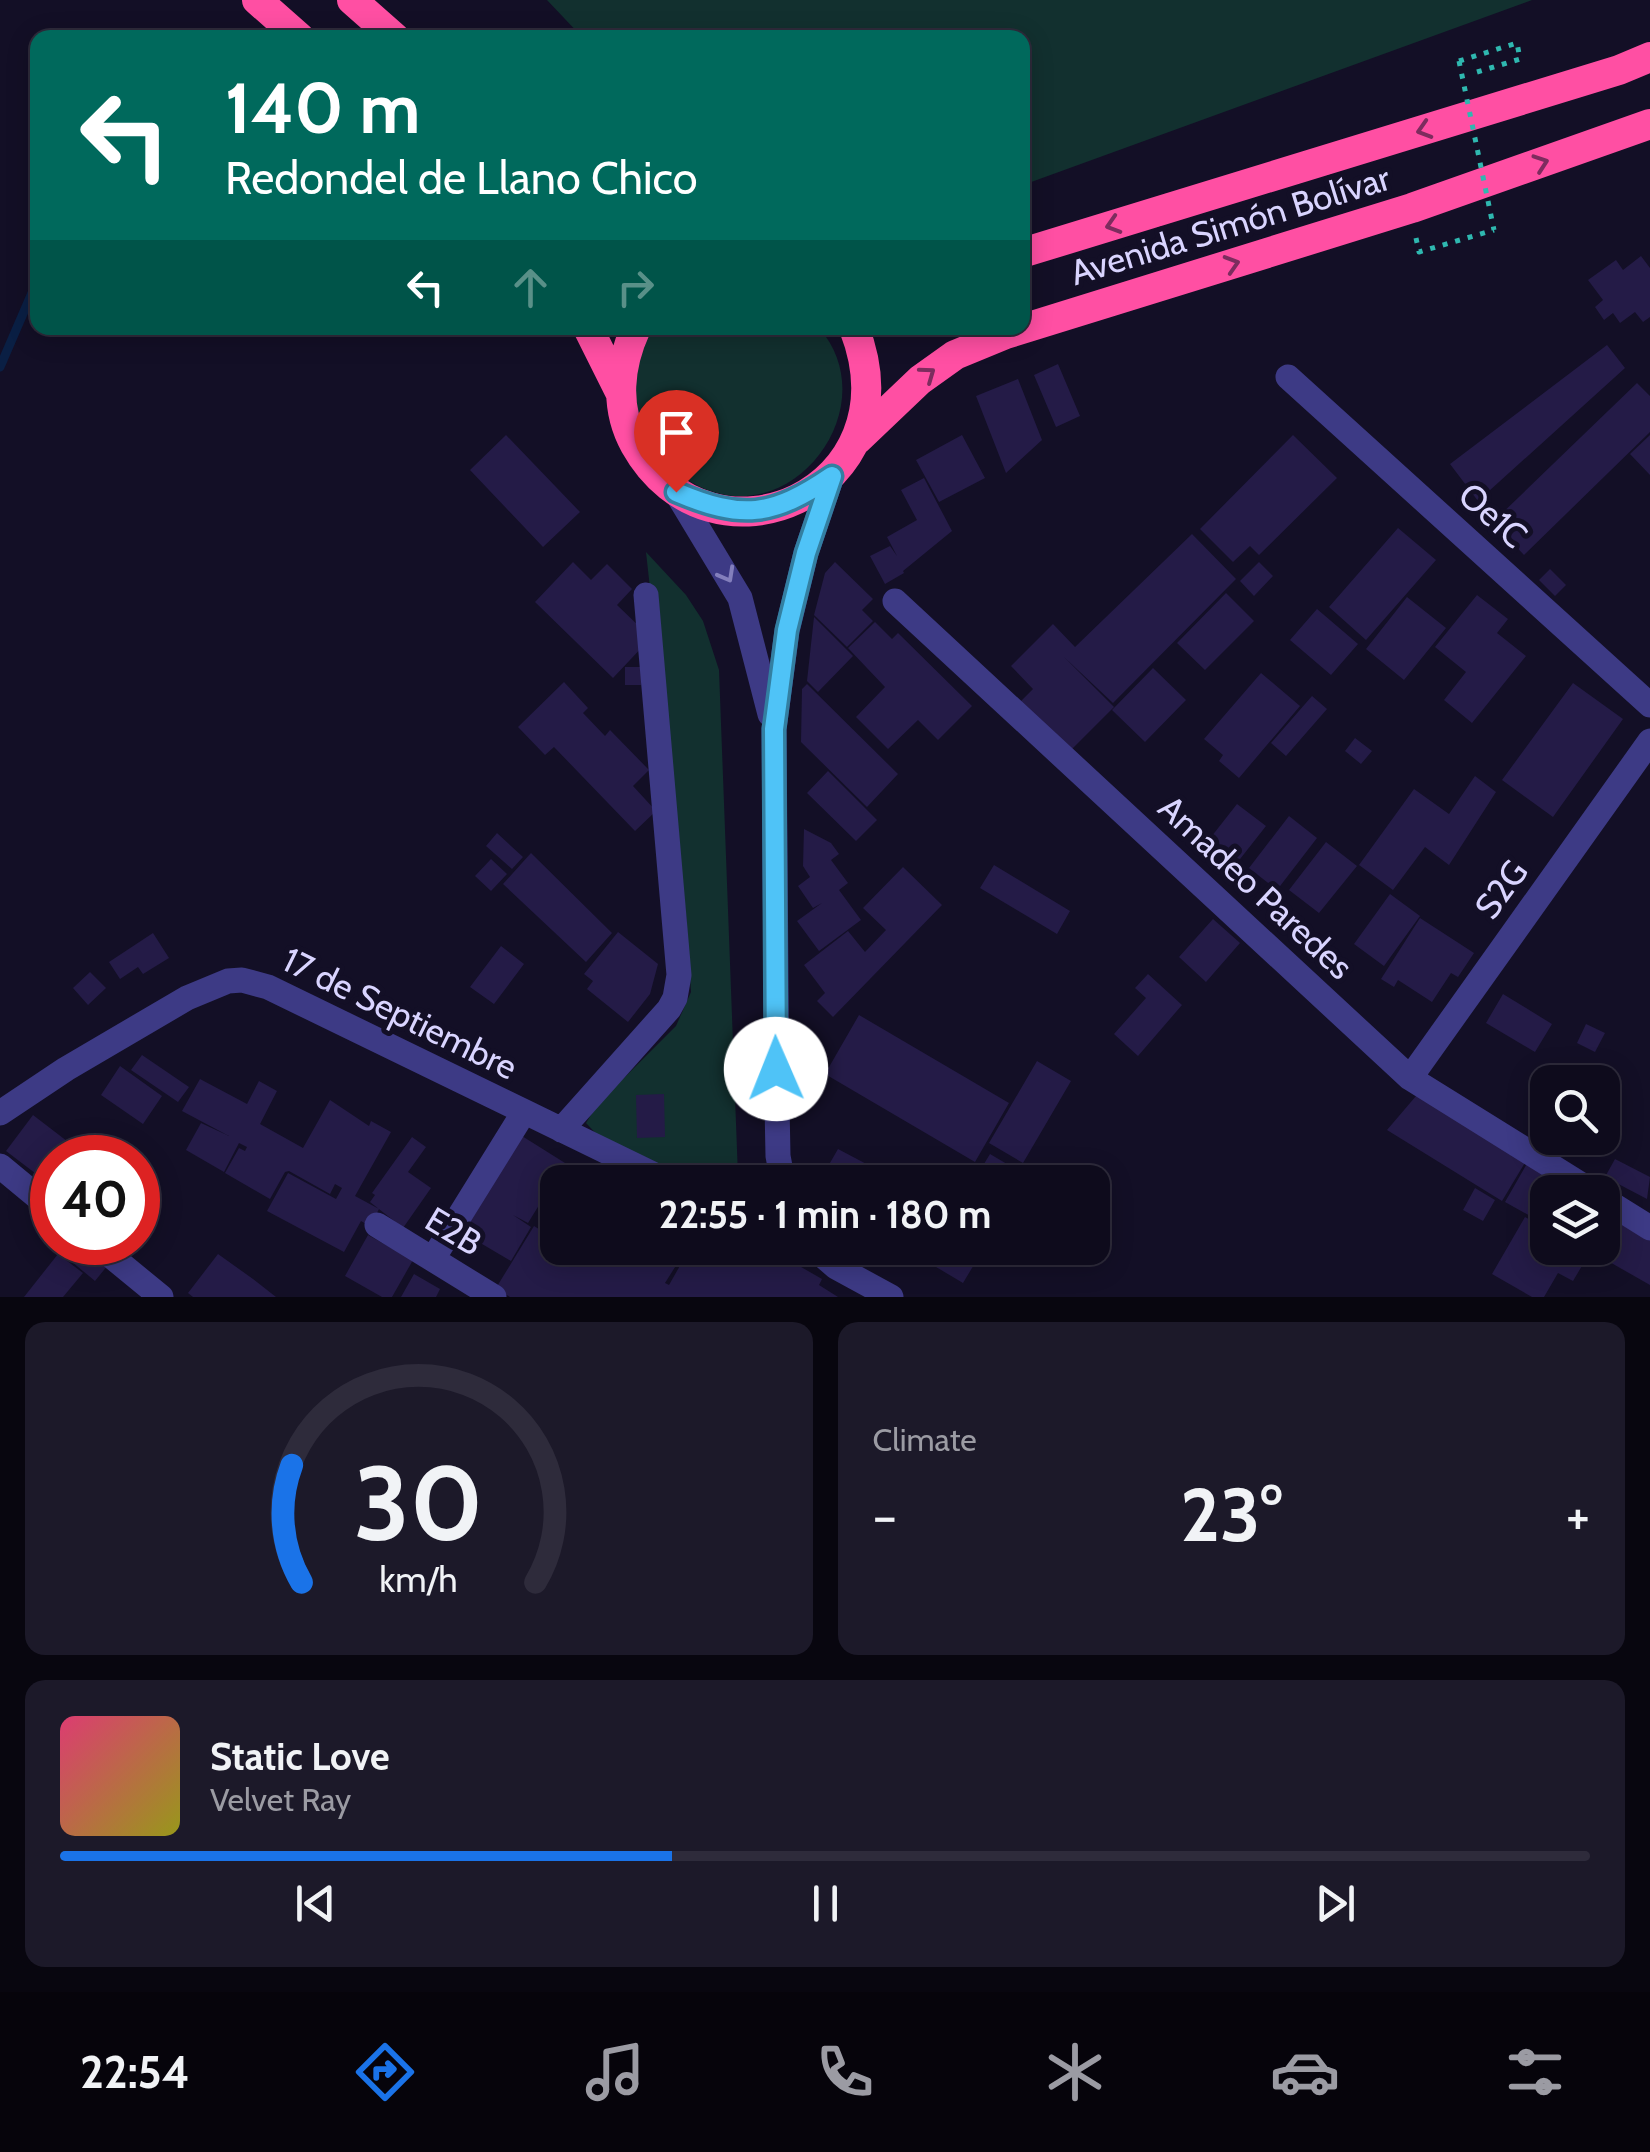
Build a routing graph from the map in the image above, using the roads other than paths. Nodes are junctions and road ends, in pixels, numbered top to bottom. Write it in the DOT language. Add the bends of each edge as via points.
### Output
graph roads {
  1 [pos="257,0"];
  2 [pos="352,0"];
  3 [pos="291,30"];
  4 [pos="386,30"];
  5 [pos="1650,57"];
  6 [pos="1650,124"];
  7 [pos="1030,250"];
  8 [pos="1030,327"];
  9 [pos="592,335"];
  10 [pos="633,335"];
  11 [pos="856,335"];
  12 [pos="1004,335"];
  13 [pos="1288,377"];
  14 [pos="620,392"];
  15 [pos="857,440"];
  16 [pos="832,476"];
  17 [pos="676,492"];
  18 [pos="646,594"];
  19 [pos="896,601"];
  20 [pos="1650,705"];
  21 [pos="774,729"];
  22 [pos="1650,741"];
  23 [pos="1410,1078"];
  24 [pos="524,1112"];
  25 [pos="0,1113"];
  26 [pos="560,1130"];
  27 [pos="633,1165"];
  28 [pos="780,1165"];
  29 [pos="0,1166"];
  30 [pos="1566,1175"];
  31 [pos="30,1191"];
  32 [pos="1620,1209"];
  33 [pos="377,1225"];
  34 [pos="1650,1228"];
  35 [pos="434,1258"];
  36 [pos="122,1265"];
  37 [pos="834,1265"];
  38 [pos="161,1297"];
  39 [pos="494,1297"];
  40 [pos="891,1297"];
  1 -- 3 [label="highway"];
  2 -- 4 [label="highway"];
  5 -- 7 [label="highway, Avenida Simón Bolívar, one-way"];
  8 -- 6 [label="highway, Avenida Simón Bolívar, one-way" via="1412,208"];
  9 -- 14 [label="highway"];
  10 -- 14 [label="highway"];
  11 -- 15 [label="highway" via="867,365 868,404"];
  15 -- 12 [label="highway, Avenida Simón Bolívar, one-way" via="920,380"];
  13 -- 20 [label="street, Oe1C"];
  14 -- 17 [label="highway" via="627,431 646,465"];
  15 -- 16 [label="highway"];
  16 -- 17 [label="highway" via="797,500 756,512 714,508"];
  16 -- 21 [label="street" via="787,630"];
  17 -- 21 [label="street, one-way" via="740,598"];
  18 -- 26 [label="street" via="677,989 668,1009"];
  19 -- 23 [label="street, Amadeo Paredes"];
  21 -- 28 [label="street"];
  22 -- 23 [label="street, S2G"];
  23 -- 30 [label="street, Amadeo Paredes"];
  24 -- 25 [label="street, 17 de Septiembre" via="242,980 187,998"];
  24 -- 26 [label="street, 17 de Septiembre"];
  24 -- 35 [label="street"];
  26 -- 27 [label="street, 17 de Septiembre"];
  29 -- 31 [label="street"];
  32 -- 34 [label="street"];
  33 -- 35 [label="street, E2B"];
  35 -- 39 [label="street, E2B"];
  36 -- 38 [label="street"];
  37 -- 40 [label="street"];
}
